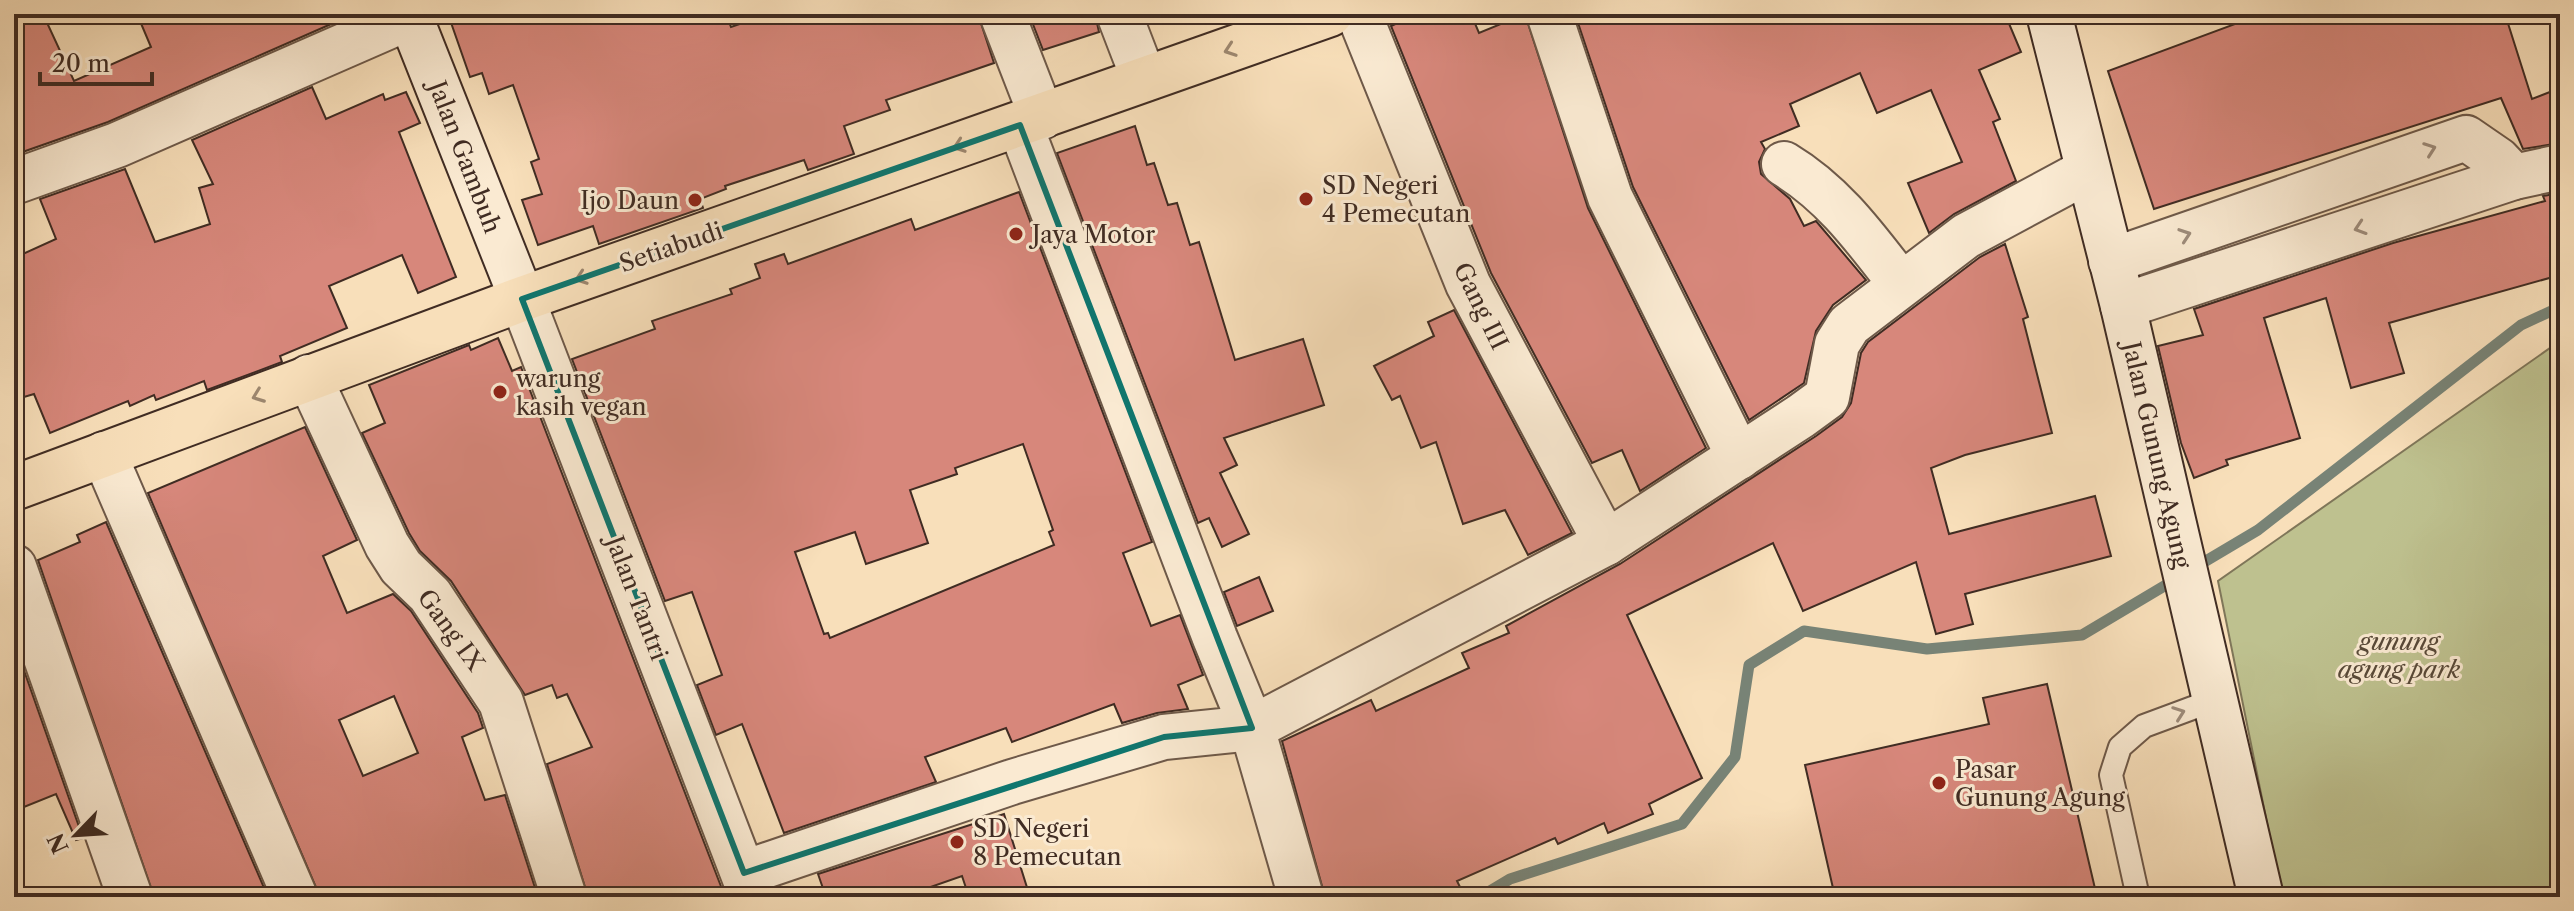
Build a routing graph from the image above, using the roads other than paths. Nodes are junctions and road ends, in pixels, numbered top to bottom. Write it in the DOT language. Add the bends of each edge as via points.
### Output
graph roads {
  1 [pos="1002,14"];
  2 [pos="1119,14"];
  3 [pos="1330,14"];
  4 [pos="1359,14"];
  5 [pos="1549,14"];
  6 [pos="2049,14"];
  7 [pos="410,15"];
  8 [pos="1144,79"];
  9 [pos="1031,121"];
  10 [pos="1784,164"];
  11 [pos="2560,167"];
  12 [pos="2087,171"];
  13 [pos="2514,177"];
  14 [pos="14,182"];
  15 [pos="2111,261"];
  16 [pos="1901,284"];
  17 [pos="522,299"];
  18 [pos="2123,306"];
  19 [pos="309,377"];
  20 [pos="104,454"];
  21 [pos="1739,457"];
  22 [pos="14,488"];
  23 [pos="1606,543"];
  24 [pos="14,567"];
  25 [pos="2214,700"];
  26 [pos="1252,728"];
  27 [pos="750,891"];
  28 [pos="130,897"];
  29 [pos="295,897"];
  30 [pos="564,897"];
  31 [pos="1301,897"];
  32 [pos="2138,897"];
  33 [pos="2261,897"];
  1 -- 9 [label="street"];
  2 -- 8 [label="street"];
  3 -- 8 [label="main road, Setiabudi, one-way"];
  4 -- 23 [label="street, Gang III" via="1468,284"];
  5 -- 21 [label="street" via="1610,197"];
  6 -- 12 [label="street, Jalan Gunung Agung"];
  7 -- 14 [label="street" via="117,145"];
  7 -- 17 [label="street, Jalan Gambuh"];
  8 -- 9 [label="main road, Setiabudi"];
  9 -- 17 [label="main road, Setiabudi, one-way"];
  9 -- 26 [label="street"];
  10 -- 16 [label="street" via="1833,201"];
  11 -- 13 [label="street"];
  12 -- 15 [label="street, Jalan Gunung Agung"];
  12 -- 16 [label="street" via="1966,236"];
  15 -- 13 [label="street, one-way" via="2466,138"];
  13 -- 18 [label="street, one-way"];
  15 -- 18 [label="street, Jalan Gunung Agung"];
  16 -- 21 [label="street" via="1849,325 1837,344 1827,397"];
  17 -- 19 [label="main road, Setiabudi"];
  17 -- 27 [label="street, Jalan Tantri"];
  18 -- 25 [label="street, Jalan Gunung Agung"];
  19 -- 20 [label="main road, Setiabudi, one-way"];
  19 -- 30 [label="street, Gang IX" via="387,545 430,595 501,702"];
  20 -- 22 [label="main road, Setiabudi"];
  20 -- 29 [label="street"];
  21 -- 23 [label="street"];
  23 -- 26 [label="street"];
  24 -- 28 [label="street"];
  32 -- 25 [label="lane, one-way" via="2111,775 2120,747 2144,726"];
  25 -- 33 [label="street, Jalan Gunung Agung"];
  26 -- 27 [label="street" via="1164,737 1012,782"];
  26 -- 31 [label="street"];
}
